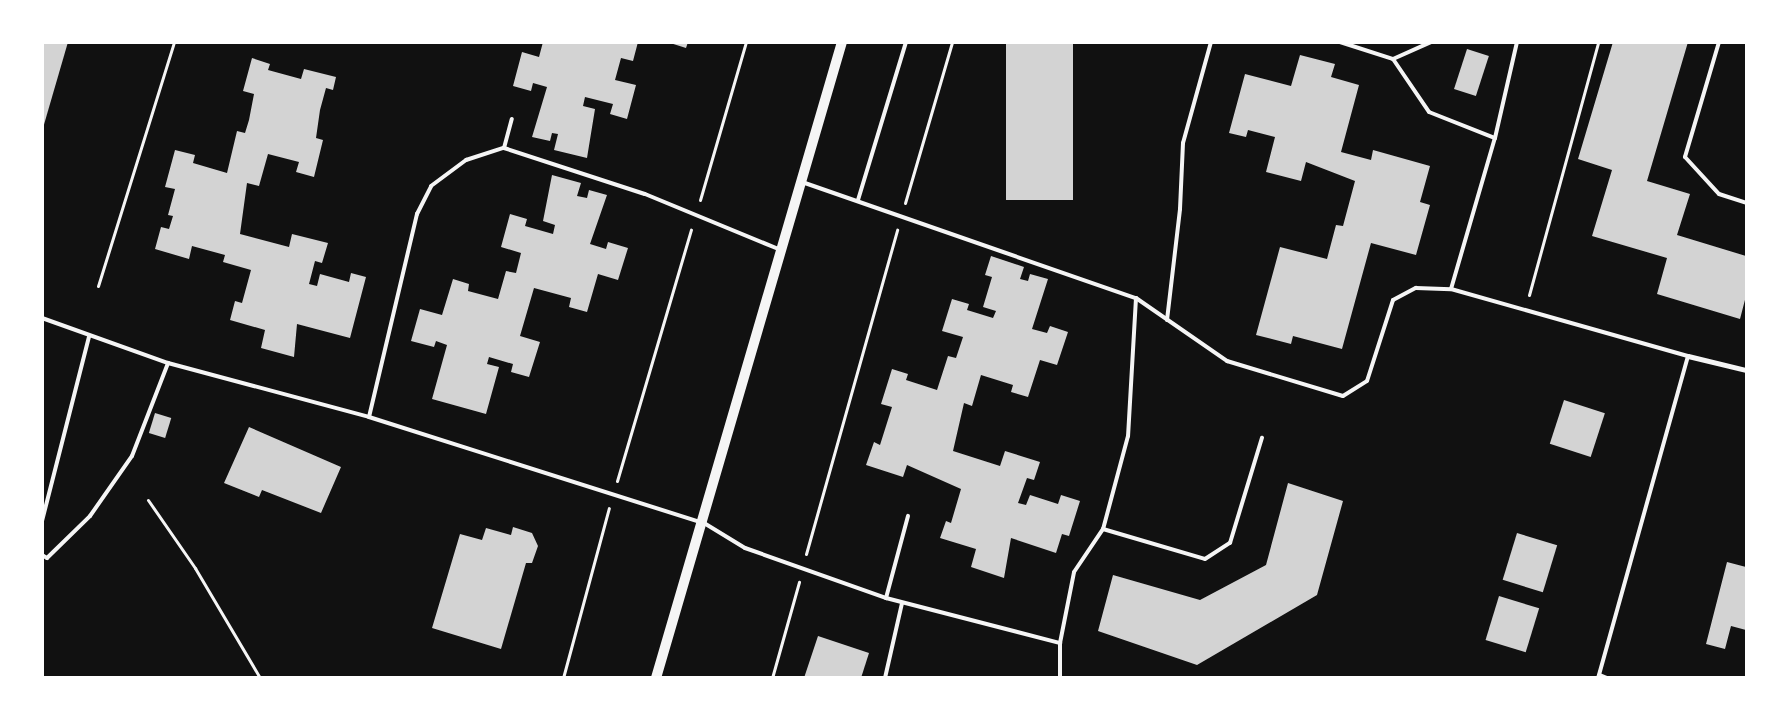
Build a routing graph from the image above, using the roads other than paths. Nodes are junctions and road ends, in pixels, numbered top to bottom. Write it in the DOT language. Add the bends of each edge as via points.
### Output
graph roads {
  1 [pos="842,42"];
  2 [pos="906,42"];
  3 [pos="1211,42"];
  4 [pos="1340,42"];
  5 [pos="1431,42"];
  6 [pos="1517,42"];
  7 [pos="1719,42"];
  8 [pos="1393,59"];
  9 [pos="512,119"];
  10 [pos="1495,138"];
  11 [pos="504,148"];
  12 [pos="802,182"];
  13 [pos="858,200"];
  14 [pos="1746,204"];
  15 [pos="782,250"];
  16 [pos="1451,289"];
  17 [pos="1136,298"];
  18 [pos="42,318"];
  19 [pos="1167,320"];
  20 [pos="89,336"];
  21 [pos="1688,356"];
  22 [pos="168,363"];
  23 [pos="1746,370"];
  24 [pos="369,417"];
  25 [pos="1262,438"];
  26 [pos="908,516"];
  27 [pos="42,521"];
  28 [pos="704,523"];
  29 [pos="1103,529"];
  30 [pos="42,555"];
  31 [pos="886,598"];
  32 [pos="902,603"];
  33 [pos="1060,643"];
  34 [pos="1598,676"];
  35 [pos="656,678"];
  36 [pos="885,678"];
  37 [pos="1060,678"];
  38 [pos="1606,678"];
  1 -- 12 [label="main road"];
  2 -- 13 [label="lane"];
  3 -- 19 [label="lane" via="1183,143 1180,209"];
  4 -- 8 [label="lane"];
  5 -- 8 [label="lane"];
  6 -- 10 [label="lane"];
  7 -- 14 [label="lane" via="1685,157 1718,194"];
  8 -- 10 [label="lane" via="1429,112"];
  9 -- 11 [label="lane"];
  10 -- 16 [label="lane"];
  11 -- 15 [label="lane" via="696,214"];
  11 -- 24 [label="lane" via="466,160 452,170 431,186 416,214"];
  12 -- 13 [label="lane"];
  12 -- 15 [label="main road"];
  13 -- 17 [label="lane"];
  15 -- 28 [label="main road"];
  16 -- 19 [label="lane" via="1416,288 1393,300 1367,381 1342,396 1226,362"];
  16 -- 21 [label="lane"];
  17 -- 19 [label="lane"];
  17 -- 29 [label="lane" via="1128,436"];
  18 -- 20 [label="lane"];
  20 -- 22 [label="lane"];
  20 -- 27 [label="lane"];
  21 -- 23 [label="street"];
  21 -- 34 [label="lane"];
  22 -- 24 [label="lane"];
  22 -- 30 [label="lane" via="132,456 90,516 47,558"];
  24 -- 28 [label="lane"];
  25 -- 29 [label="lane" via="1230,543 1204,559"];
  26 -- 31 [label="lane"];
  28 -- 31 [label="lane" via="746,548"];
  28 -- 35 [label="main road"];
  29 -- 33 [label="lane" via="1074,572"];
  31 -- 32 [label="lane"];
  32 -- 33 [label="lane"];
  32 -- 36 [label="lane"];
  33 -- 37 [label="lane"];
  34 -- 38 [label="street"];
}
